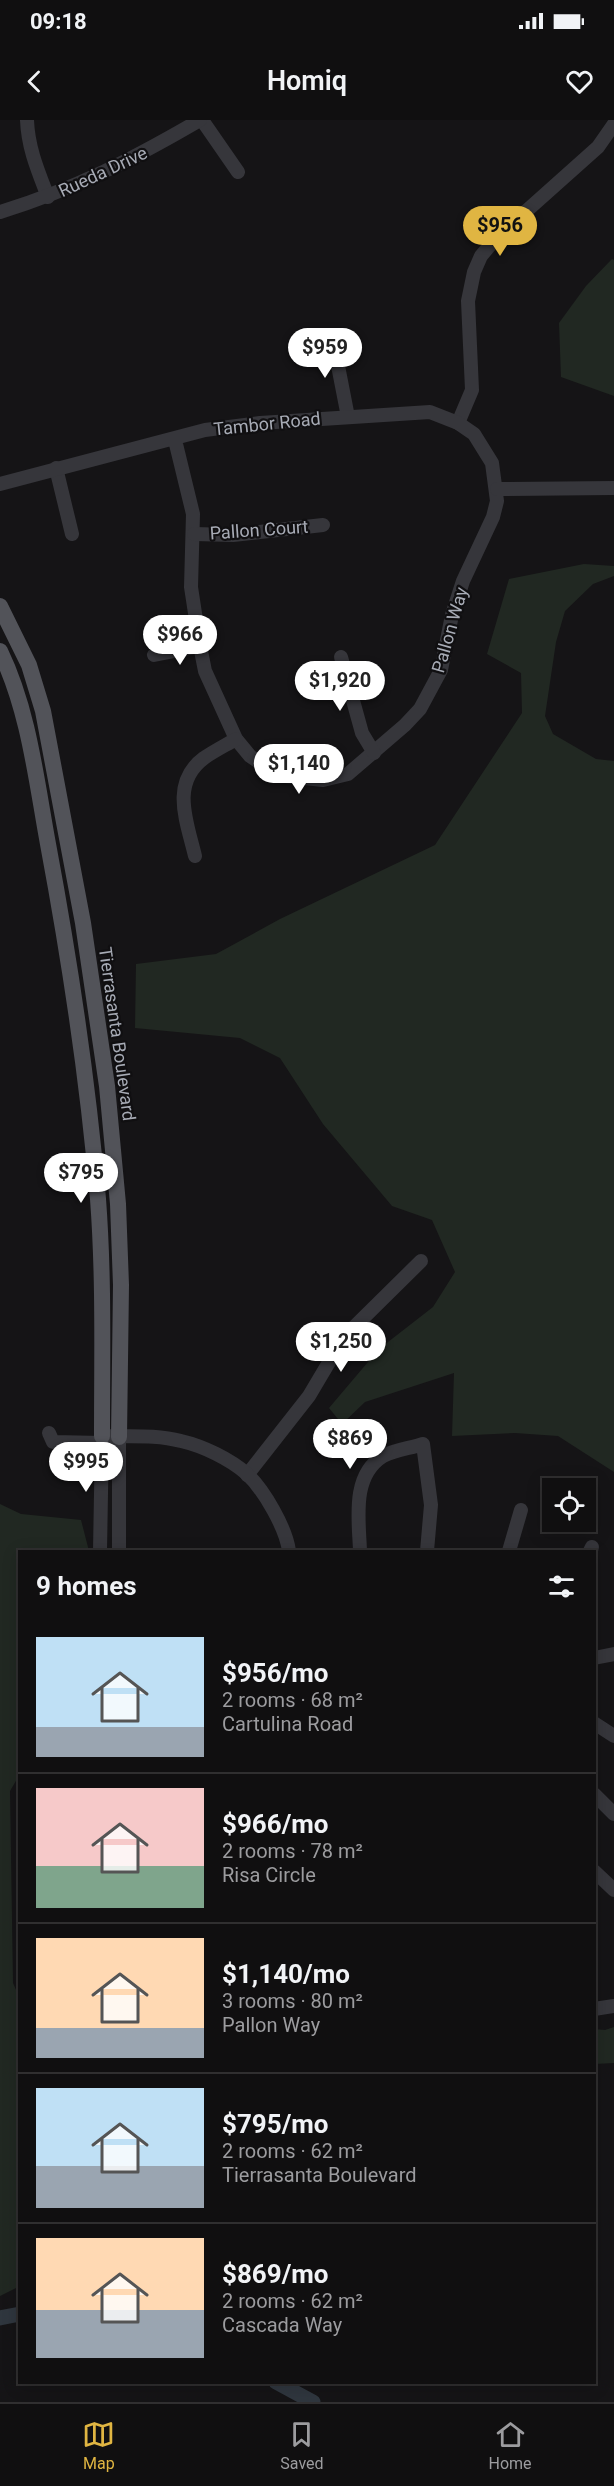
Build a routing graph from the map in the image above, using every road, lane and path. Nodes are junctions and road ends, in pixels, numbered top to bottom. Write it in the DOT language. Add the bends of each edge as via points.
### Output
graph roads {
  1 [pos="27,120"];
  2 [pos="201,120"];
  3 [pos="614,124"];
  4 [pos="238,172"];
  5 [pos="48,197"];
  6 [pos="0,212"];
  7 [pos="332,335"];
  8 [pos="348,417"];
  9 [pos="458,423"];
  10 [pos="175,440"];
  11 [pos="56,468"];
  12 [pos="0,484"];
  13 [pos="614,488"];
  14 [pos="497,489"];
  15 [pos="324,525"];
  16 [pos="72,534"];
  17 [pos="194,534"];
  18 [pos="0,606"];
  19 [pos="200,646"];
  20 [pos="0,651"];
  21 [pos="154,655"];
  22 [pos="341,657"];
  23 [pos="236,739"];
  24 [pos="374,753"];
  25 [pos="195,856"];
  26 [pos="75,1004"];
  27 [pos="104,1070"];
  28 [pos="421,1261"];
  29 [pos="49,1433"];
  30 [pos="119,1437"];
  31 [pos="102,1440"];
  32 [pos="247,1475"];
  33 [pos="521,1510"];
  34 [pos="100,1550"];
  35 [pos="119,1550"];
  36 [pos="289,1550"];
  37 [pos="360,1550"];
  38 [pos="427,1550"];
  39 [pos="509,1550"];
  40 [pos="614,1654"];
  41 [pos="596,1658"];
  42 [pos="596,1724"];
  43 [pos="614,1736"];
  44 [pos="596,1796"];
  45 [pos="614,1814"];
  46 [pos="596,1873"];
  47 [pos="614,1890"];
  48 [pos="614,2006"];
  49 [pos="596,2009"];
  1 -- 5 [label="street" via="32,154"];
  2 -- 4 [label="street"];
  2 -- 5 [label="street, Rueda Drive" via="134,159"];
  3 -- 9 [label="street" via="598,147 481,256 468,301 472,390"];
  5 -- 6 [label="street, Rueda Drive"];
  7 -- 8 [label="street"];
  8 -- 9 [label="street, Tambor Road" via="430,412"];
  8 -- 10 [label="street, Tambor Road" via="205,430"];
  9 -- 14 [label="street, Tambor Road" via="481,442 492,463"];
  10 -- 11 [label="street, Tambor Road"];
  10 -- 17 [label="street, Pallon Way"];
  11 -- 12 [label="street, Tambor Road"];
  11 -- 16 [label="street"];
  13 -- 14 [label="street"];
  14 -- 24 [label="street, Pallon Way" via="493,517 452,615 441,670 420,709"];
  15 -- 17 [label="street, Pallon Court" via="233,535"];
  17 -- 19 [label="street, Pallon Way" via="191,587"];
  18 -- 27 [label="main road, Tierrasanta Boulevard" via="29,665 43,711 82,922"];
  19 -- 21 [label="street"];
  19 -- 23 [label="street, Pallon Way" via="205,671"];
  20 -- 26 [label="main road, Tierrasanta Boulevard" via="25,719"];
  22 -- 24 [label="street" via="362,733"];
  23 -- 24 [label="street, Pallon Way" via="266,767 303,780 348,774"];
  23 -- 25 [label="street" via="203,759 184,783 182,798"];
  26 -- 27 [label="main road" via="86,1022 93,1065"];
  26 -- 31 [label="main road, Tierrasanta Boulevard" via="98,1202"];
  27 -- 30 [label="main road, Tierrasanta Boulevard" via="118,1204"];
  28 -- 32 [label="street" via="344,1337 309,1396"];
  29 -- 31 [label="street" via="53,1442"];
  30 -- 31 [label="street"];
  30 -- 32 [label="street" via="182,1441 216,1455"];
  30 -- 35 [label="street, Tierrasanta Boulevard"];
  31 -- 34 [label="street, Tierrasanta Boulevard"];
  32 -- 36 [label="street" via="270,1505"];
  33 -- 39 [label="street"];
  37 -- 38 [label="street" via="358,1499 366,1473 384,1456 423,1444 431,1505"];
  40 -- 41 [label="street"];
  42 -- 43 [label="street"];
  44 -- 45 [label="street"];
  46 -- 47 [label="street"];
  48 -- 49 [label="street"];
}
